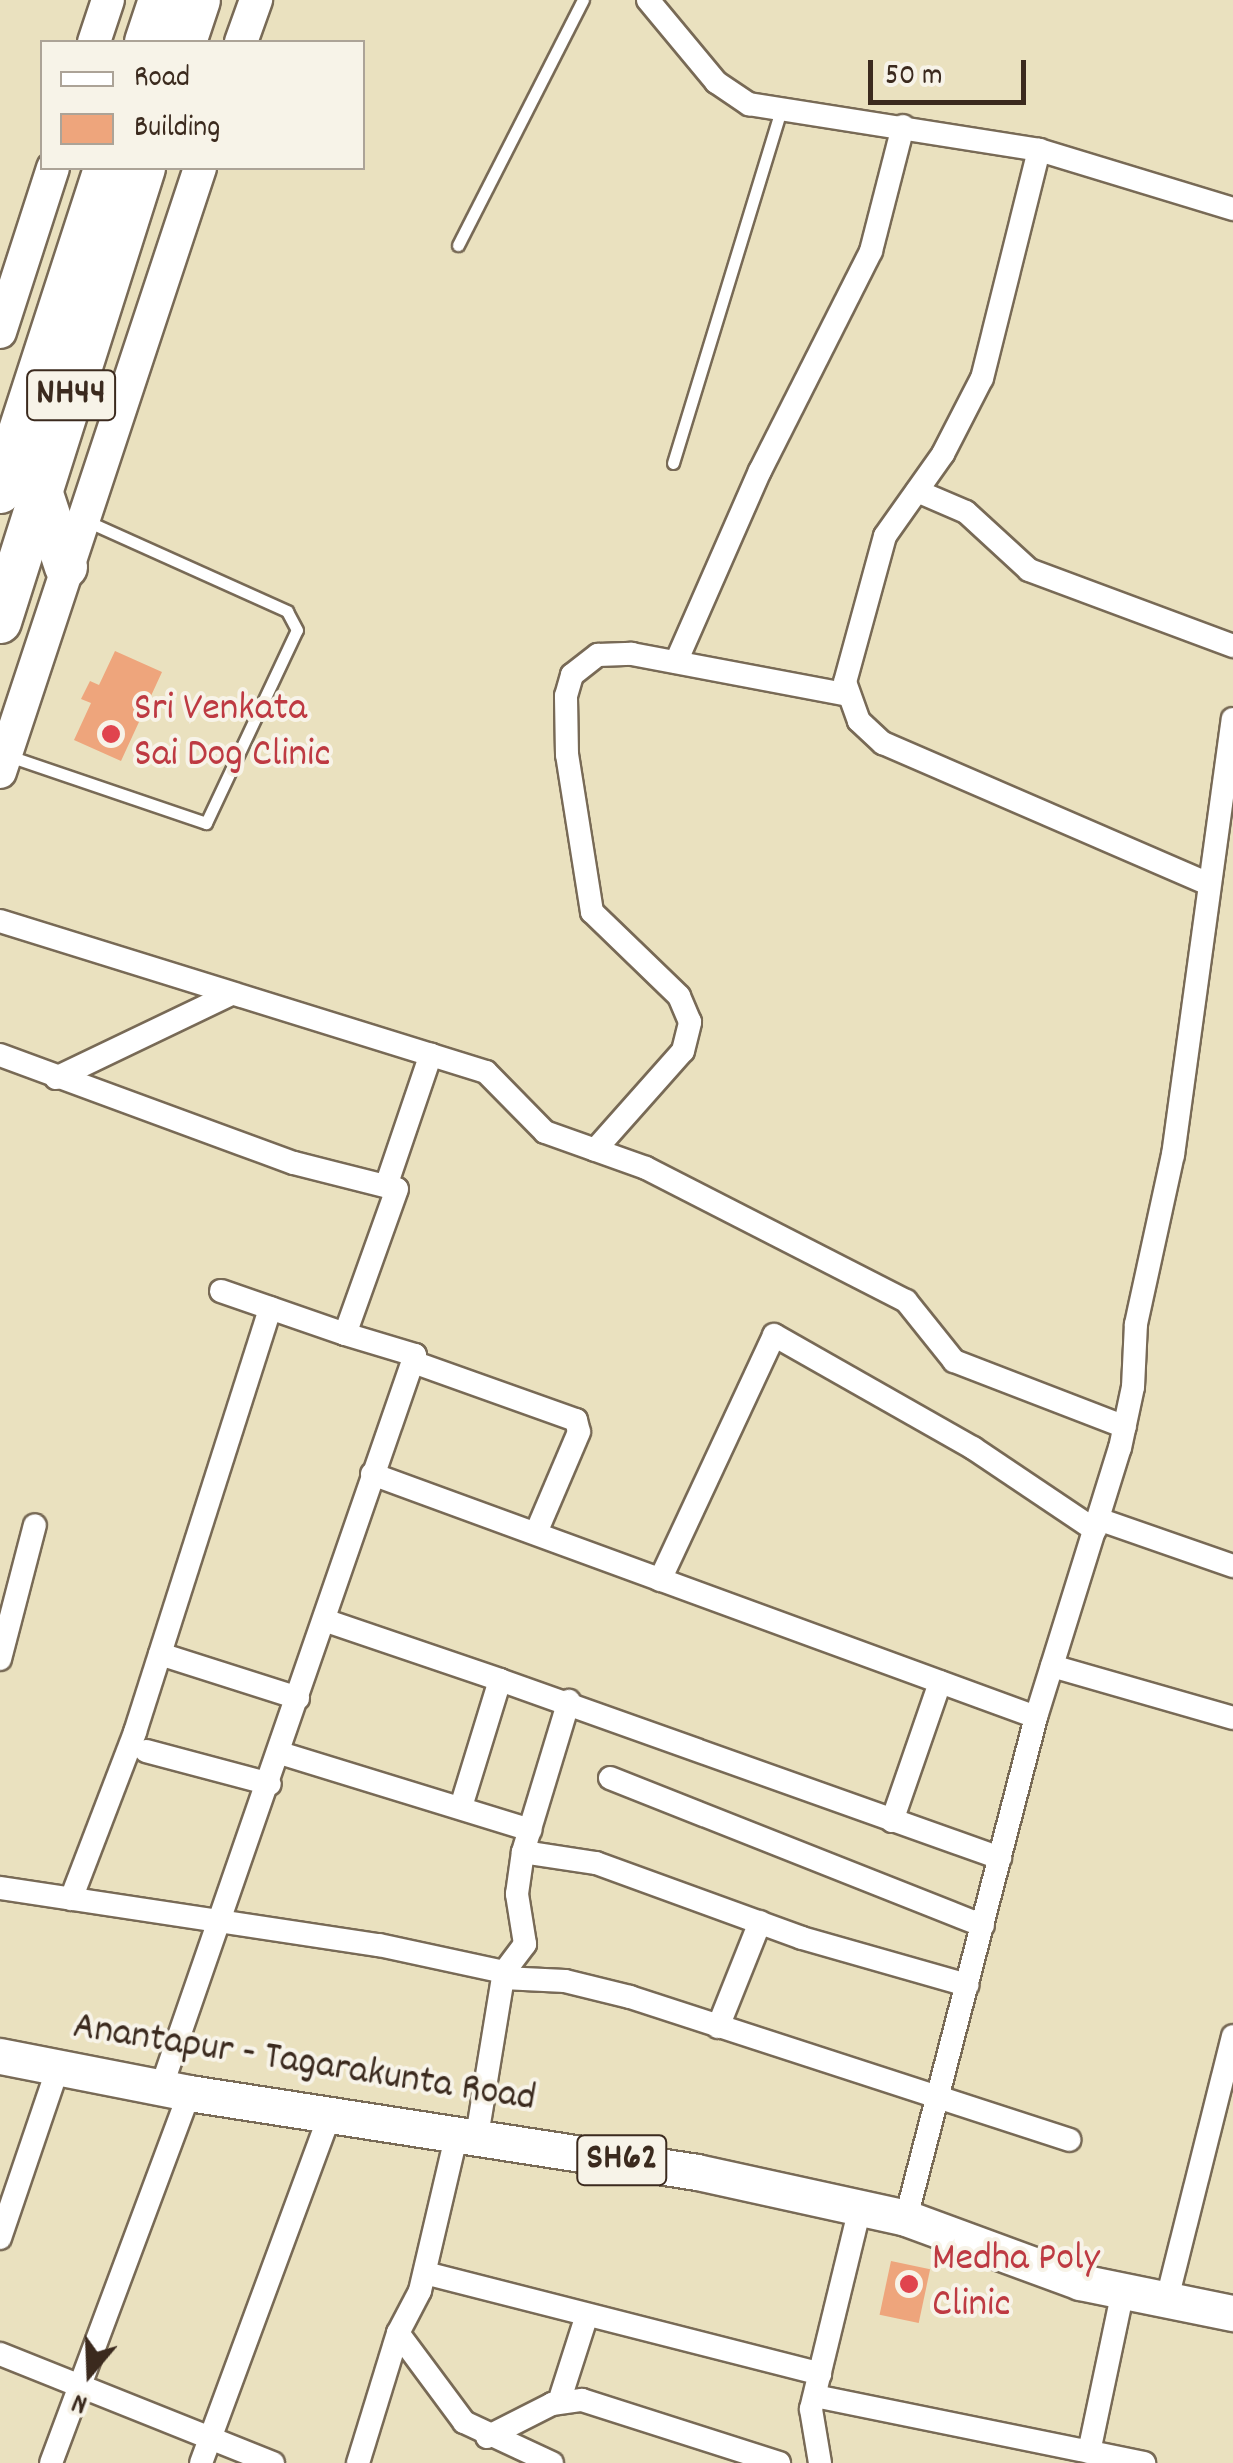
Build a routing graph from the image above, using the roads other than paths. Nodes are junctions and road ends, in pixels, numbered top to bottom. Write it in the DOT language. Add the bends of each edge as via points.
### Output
graph roads {
  1 [pos="108,0"];
  2 [pos="160,0"];
  3 [pos="199,0"];
  4 [pos="256,0"];
  5 [pos="583,0"];
  6 [pos="657,4"];
  7 [pos="95,40"];
  8 [pos="147,40"];
  9 [pos="186,40"];
  10 [pos="243,40"];
  11 [pos="780,112"];
  12 [pos="903,126"];
  13 [pos="1039,150"];
  14 [pos="53,170"];
  15 [pos="104,170"];
  16 [pos="143,170"];
  17 [pos="199,170"];
  18 [pos="1233,209"];
  19 [pos="458,246"];
  20 [pos="0,332"];
  21 [pos="672,462"];
  22 [pos="917,490"];
  23 [pos="20,492"];
  24 [pos="82,518"];
  25 [pos="66,567"];
  26 [pos="0,622"];
  27 [pos="1233,646"];
  28 [pos="676,662"];
  29 [pos="848,694"];
  30 [pos="1233,719"];
  31 [pos="3,763"];
  32 [pos="1230,763"];
  33 [pos="1207,883"];
  34 [pos="0,921"];
  35 [pos="227,996"];
  36 [pos="431,1054"];
  37 [pos="0,1056"];
  38 [pos="56,1078"];
  39 [pos="596,1150"];
  40 [pos="386,1186"];
  41 [pos="221,1292"];
  42 [pos="270,1308"];
  43 [pos="345,1334"];
  44 [pos="413,1362"];
  45 [pos="1124,1427"];
  46 [pos="372,1474"];
  47 [pos="35,1525"];
  48 [pos="1096,1525"];
  49 [pos="536,1533"];
  50 [pos="1233,1566"];
  51 [pos="660,1580"];
  52 [pos="324,1620"];
  53 [pos="160,1654"];
  54 [pos="0,1659"];
  55 [pos="1052,1666"];
  56 [pos="500,1680"];
  57 [pos="940,1682"];
  58 [pos="298,1698"];
  59 [pos="569,1701"];
  60 [pos="1036,1717"];
  61 [pos="1233,1718"];
  62 [pos="146,1751"];
  63 [pos="280,1753"];
  64 [pos="610,1778"];
  65 [pos="270,1784"];
  66 [pos="462,1807"];
  67 [pos="892,1820"];
  68 [pos="527,1841"];
  69 [pos="1000,1858"];
  70 [pos="0,1888"];
  71 [pos="71,1899"];
  72 [pos="760,1922"];
  73 [pos="216,1923"];
  74 [pos="982,1926"];
  75 [pos="504,1975"];
  76 [pos="967,1985"];
  77 [pos="718,2027"];
  78 [pos="1233,2036"];
  79 [pos="0,2056"];
  80 [pos="58,2068"];
  81 [pos="175,2091"];
  82 [pos="938,2099"];
  83 [pos="330,2114"];
  84 [pos="467,2135"];
  85 [pos="1069,2140"];
  86 [pos="5,2208"];
  87 [pos="860,2208"];
  88 [pos="906,2218"];
  89 [pos="0,2238"];
  90 [pos="425,2273"];
  91 [pos="1124,2291"];
  92 [pos="1167,2300"];
  93 [pos="1233,2313"];
  94 [pos="587,2314"];
  95 [pos="398,2334"];
  96 [pos="0,2354"];
  97 [pos="76,2382"];
  98 [pos="817,2385"];
  99 [pos="558,2402"];
  100 [pos="211,2436"];
  101 [pos="487,2437"];
  102 [pos="1089,2452"];
  103 [pos="748,2458"];
  104 [pos="50,2463"];
  105 [pos="201,2463"];
  106 [pos="273,2463"];
  107 [pos="358,2463"];
  108 [pos="552,2463"];
  109 [pos="778,2463"];
  110 [pos="820,2463"];
  111 [pos="1144,2463"];
  1 -- 7 [label="street"];
  2 -- 8 [label="highway"];
  3 -- 9 [label="highway"];
  4 -- 10 [label="street"];
  5 -- 19 [label="lane"];
  6 -- 11 [label="street" via="716,82 750,104"];
  11 -- 12 [label="street"];
  11 -- 21 [label="lane"];
  12 -- 13 [label="street"];
  12 -- 28 [label="street" via="871,251 760,471"];
  13 -- 18 [label="street"];
  13 -- 22 [label="street" via="982,378"];
  14 -- 20 [label="street"];
  15 -- 23 [label="highway, NH44"];
  16 -- 23 [label="highway, NH44"];
  17 -- 24 [label="street"];
  22 -- 27 [label="street" via="966,512 1029,570"];
  22 -- 29 [label="street" via="880,548 848,654"];
  23 -- 25 [label="highway"];
  23 -- 26 [label="highway, NH44"];
  24 -- 25 [label="street"];
  24 -- 31 [label="lane" via="287,611 297,630 206,823"];
  25 -- 31 [label="street"];
  28 -- 29 [label="street"];
  28 -- 39 [label="street" via="598,656 572,674 566,696 567,755 592,912 679,996 690,1022 683,1051"];
  29 -- 33 [label="street" via="859,720 883,742"];
  30 -- 32 [label="street"];
  32 -- 33 [label="street"];
  33 -- 45 [label="street" via="1172,1155 1136,1324"];
  34 -- 35 [label="street"];
  35 -- 36 [label="street"];
  35 -- 38 [label="street"];
  36 -- 39 [label="street" via="486,1072 538,1128"];
  36 -- 40 [label="street"];
  37 -- 38 [label="street"];
  38 -- 40 [label="street" via="294,1163"];
  39 -- 45 [label="street" via="808,1246 906,1301 954,1361"];
  40 -- 43 [label="street" via="397,1189"];
  41 -- 42 [label="street"];
  42 -- 43 [label="street"];
  42 -- 53 [label="street"];
  43 -- 44 [label="street" via="415,1355"];
  44 -- 46 [label="street"];
  44 -- 49 [label="street" via="576,1420 578,1432"];
  45 -- 48 [label="street"];
  46 -- 49 [label="street"];
  46 -- 52 [label="street"];
  47 -- 54 [label="street"];
  48 -- 50 [label="street"];
  48 -- 51 [label="street" via="774,1335"];
  48 -- 55 [label="street"];
  49 -- 51 [label="street"];
  51 -- 57 [label="street"];
  52 -- 56 [label="street"];
  52 -- 58 [label="street"];
  53 -- 58 [label="street"];
  53 -- 71 [label="street"];
  55 -- 60 [label="street"];
  55 -- 61 [label="street"];
  56 -- 59 [label="street"];
  56 -- 66 [label="street"];
  57 -- 60 [label="street"];
  57 -- 67 [label="street"];
  58 -- 63 [label="street"];
  59 -- 67 [label="street"];
  59 -- 68 [label="street"];
  60 -- 69 [label="street"];
  62 -- 65 [label="street"];
  63 -- 65 [label="street"];
  63 -- 66 [label="street"];
  64 -- 74 [label="street"];
  65 -- 73 [label="street"];
  66 -- 68 [label="street"];
  67 -- 69 [label="street"];
  68 -- 72 [label="street"];
  68 -- 75 [label="street" via="517,1894 526,1944"];
  69 -- 74 [label="street"];
  70 -- 71 [label="street"];
  71 -- 73 [label="street"];
  72 -- 76 [label="street"];
  72 -- 77 [label="street"];
  73 -- 75 [label="street" via="379,1945"];
  73 -- 81 [label="street"];
  74 -- 76 [label="street"];
  75 -- 77 [label="street" via="576,1983"];
  75 -- 84 [label="street"];
  76 -- 82 [label="street"];
  77 -- 82 [label="street"];
  78 -- 92 [label="street"];
  79 -- 80 [label="main road, Anantapur - Tagarakunta Road / SH62"];
  80 -- 81 [label="main road, Anantapur - Tagarakunta Road / SH62"];
  80 -- 86 [label="street"];
  81 -- 83 [label="main road, Anantapur - Tagarakunta Road / SH62"];
  81 -- 97 [label="street"];
  82 -- 85 [label="street"];
  82 -- 88 [label="street"];
  83 -- 84 [label="main road, Anantapur - Tagarakunta Road / SH62"];
  83 -- 100 [label="street"];
  84 -- 87 [label="main road, Anantapur - Tagarakunta Road / SH62" via="696,2172"];
  84 -- 90 [label="street"];
  86 -- 89 [label="street"];
  87 -- 88 [label="main road, Anantapur - Tagarakunta Road / SH62"];
  87 -- 98 [label="street"];
  88 -- 91 [label="main road, Anantapur - Tagarakunta Road / SH62" via="1080,2282"];
  90 -- 94 [label="street"];
  90 -- 95 [label="street"];
  91 -- 92 [label="main road, Anantapur - Tagarakunta Road / SH62"];
  91 -- 102 [label="street"];
  92 -- 93 [label="main road, Anantapur - Tagarakunta Road / SH62"];
  94 -- 98 [label="street"];
  94 -- 99 [label="street"];
  95 -- 101 [label="street" via="464,2422"];
  95 -- 107 [label="street"];
  96 -- 97 [label="street"];
  97 -- 100 [label="street"];
  97 -- 104 [label="street"];
  98 -- 102 [label="street"];
  98 -- 110 [label="street" via="810,2425"];
  99 -- 101 [label="street"];
  99 -- 103 [label="street" via="592,2402"];
  100 -- 105 [label="street"];
  100 -- 106 [label="street"];
  101 -- 108 [label="street"];
  102 -- 111 [label="street"];
  103 -- 109 [label="street"];
}
